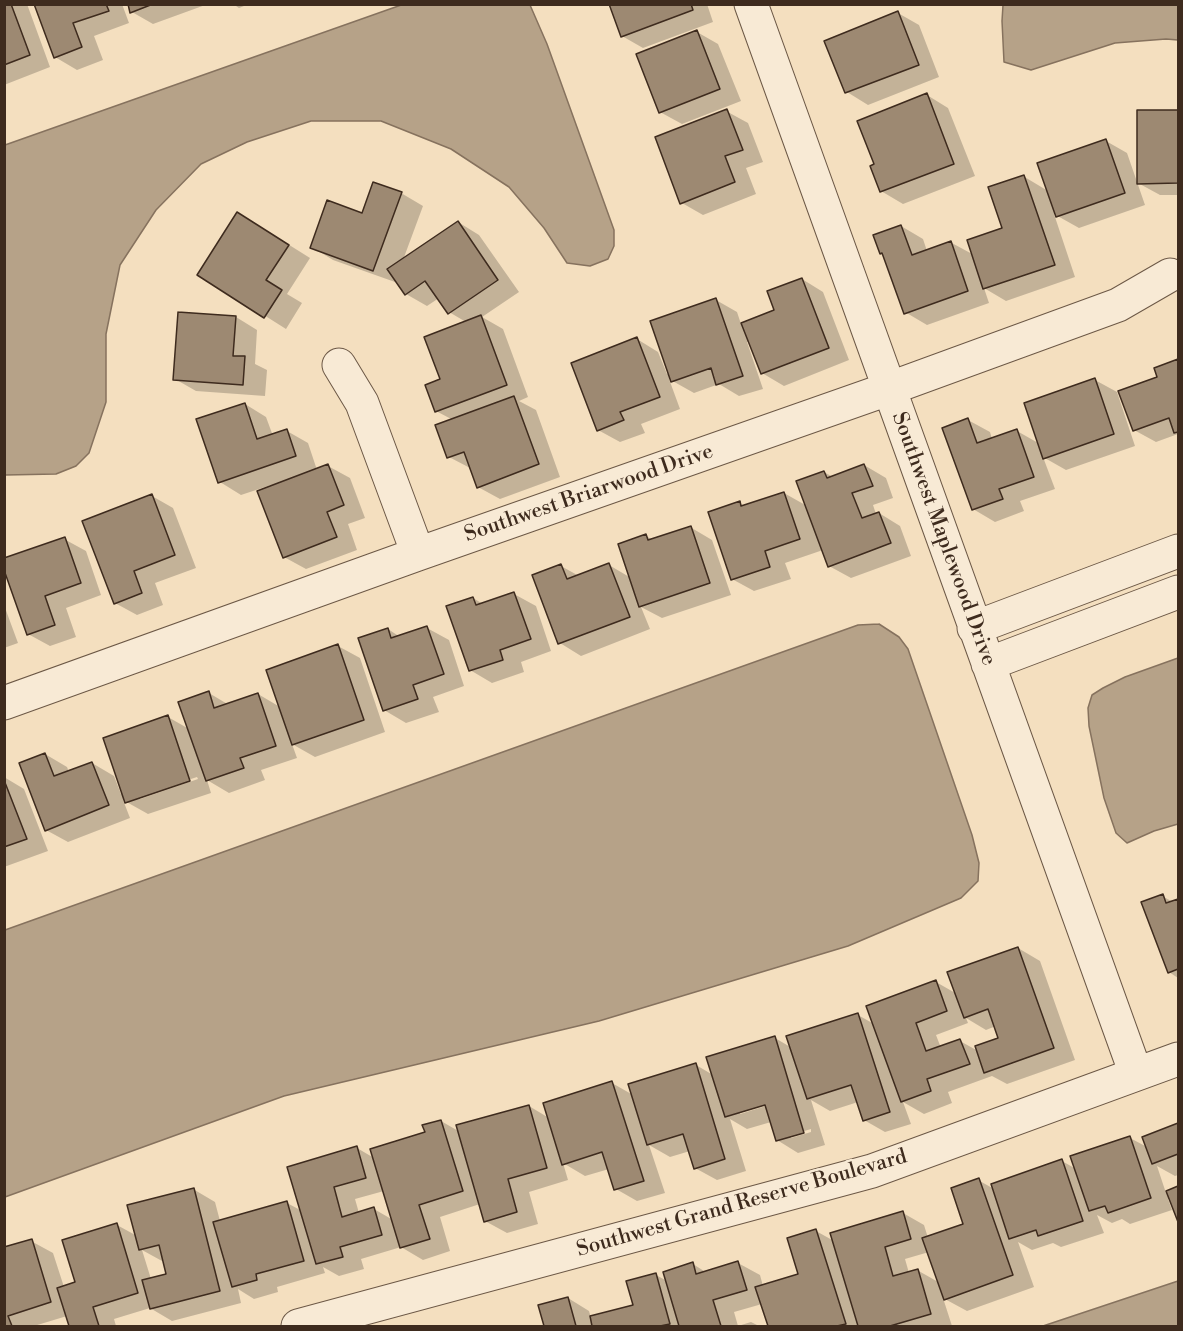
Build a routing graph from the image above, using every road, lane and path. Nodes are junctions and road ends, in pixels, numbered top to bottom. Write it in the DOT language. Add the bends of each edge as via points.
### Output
graph roads {
  1 [pos="751,4"];
  2 [pos="1170,275"];
  3 [pos="339,365"];
  4 [pos="888,389"];
  5 [pos="1179,551"];
  6 [pos="418,554"];
  7 [pos="1179,592"];
  8 [pos="974,628"];
  9 [pos="988,664"];
  10 [pos="4,703"];
  11 [pos="1179,1059"];
  12 [pos="1136,1074"];
  13 [pos="298,1326"];
  1 -- 4 [label="street, Southwest Maplewood Drive"];
  2 -- 4 [label="street, Southwest Briarwood Drive" via="1118,304"];
  3 -- 6 [label="street" via="362,403"];
  4 -- 6 [label="street, Southwest Briarwood Drive"];
  4 -- 8 [label="street, Southwest Maplewood Drive"];
  5 -- 8 [label="street"];
  6 -- 10 [label="street, Southwest Briarwood Drive"];
  7 -- 9 [label="street"];
  8 -- 9 [label="street, Southwest Maplewood Drive"];
  9 -- 12 [label="street, Southwest Maplewood Drive"];
  11 -- 12 [label="street, Southwest Grand Reserve Boulevard"];
  12 -- 13 [label="street, Southwest Grand Reserve Boulevard" via="872,1171"];
}
